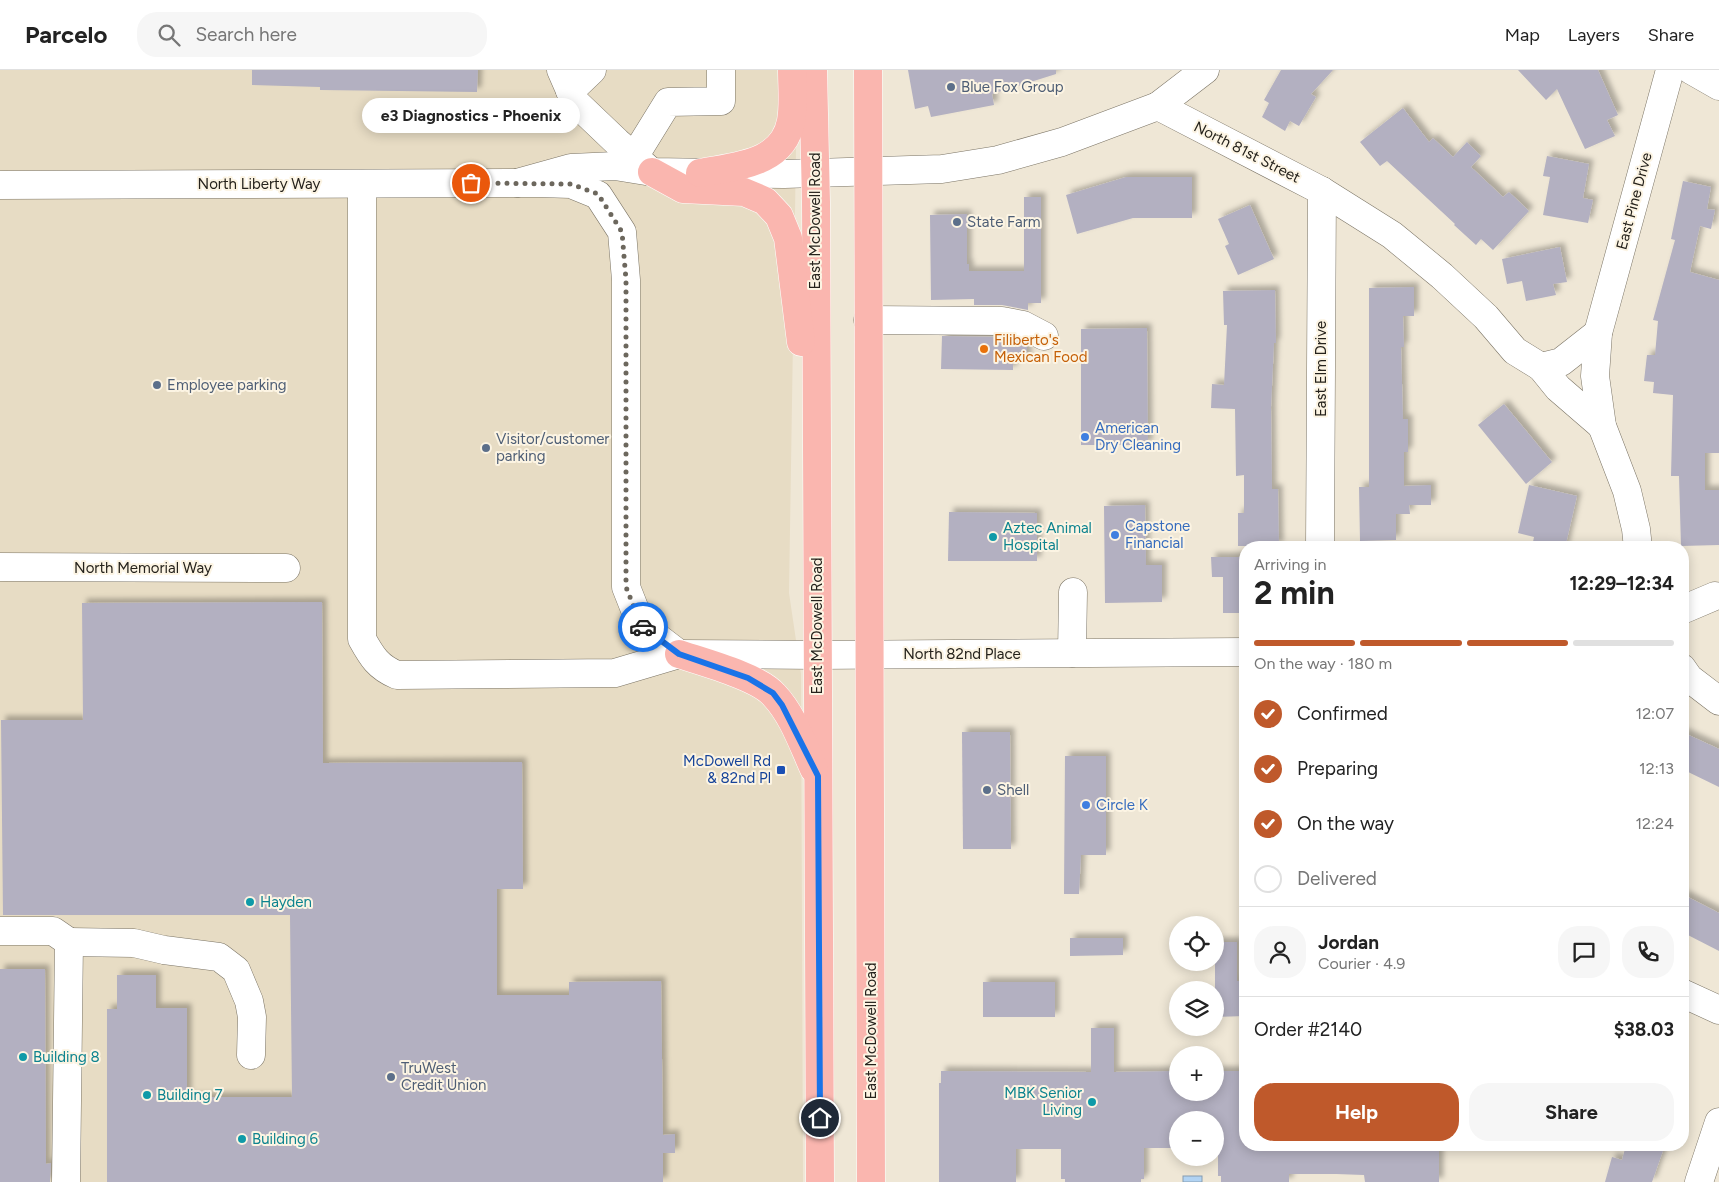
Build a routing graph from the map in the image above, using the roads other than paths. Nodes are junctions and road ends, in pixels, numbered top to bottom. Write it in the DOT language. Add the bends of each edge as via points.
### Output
graph roads {
  1 [pos="592,70"];
  2 [pos="721,70"];
  3 [pos="792,70"];
  4 [pos="813,70"];
  5 [pos="868,70"];
  6 [pos="1205,70"];
  7 [pos="1670,70"];
  8 [pos="1691,70"];
  9 [pos="565,80"];
  10 [pos="1719,86"];
  11 [pos="1158,106"];
  12 [pos="643,165"];
  13 [pos="867,172"];
  14 [pos="700,173"];
  15 [pos="815,173"];
  16 [pos="517,183"];
  17 [pos="362,184"];
  18 [pos="0,185"];
  19 [pos="1322,191"];
  20 [pos="868,320"];
  21 [pos="1598,333"];
  22 [pos="1044,336"];
  23 [pos="1541,367"];
  24 [pos="1602,426"];
  25 [pos="816,467"];
  26 [pos="1320,541"];
  27 [pos="1637,541"];
  28 [pos="0,568"];
  29 [pos="286,568"];
  30 [pos="1073,592"];
  31 [pos="1715,596"];
  32 [pos="1689,607"];
  33 [pos="1239,652"];
  34 [pos="1072,653"];
  35 [pos="679,654"];
  36 [pos="869,655"];
  37 [pos="817,656"];
  38 [pos="1689,678"];
  39 [pos="1719,701"];
  40 [pos="818,776"];
  41 [pos="0,931"];
  42 [pos="69,942"];
  43 [pos="1689,996"];
  44 [pos="1719,1010"];
  45 [pos="251,1055"];
  46 [pos="1719,1122"];
  47 [pos="66,1182"];
  48 [pos="820,1182"];
  49 [pos="871,1182"];
  50 [pos="1698,1182"];
  1 -- 9 [label="street"];
  2 -- 12 [label="street" via="721,101 668,102"];
  3 -- 14 [label="main road" via="791,122 777,150 760,160"];
  4 -- 15 [label="main road, East McDowell Road"];
  5 -- 13 [label="main road, East McDowell Road"];
  6 -- 11 [label="street"];
  7 -- 21 [label="street, East Pine Drive"];
  8 -- 10 [label="street"];
  9 -- 12 [label="street" via="575,102"];
  11 -- 13 [label="street" via="1062,142 998,160 942,169"];
  11 -- 19 [label="street, North 81st Street"];
  12 -- 14 [label="street, North Liberty Way"];
  12 -- 16 [label="street, North Liberty Way" via="571,168"];
  12 -- 25 [label="main road" via="683,189 744,192 765,202 780,216 788,238"];
  13 -- 15 [label="street"];
  13 -- 20 [label="main road, East McDowell Road"];
  14 -- 15 [label="street, North Liberty Way"];
  15 -- 25 [label="main road, East McDowell Road"];
  16 -- 17 [label="street, North Liberty Way"];
  16 -- 35 [label="street, North Liberty Way" via="571,184 598,194 622,232 626,280 626,587 641,625"];
  17 -- 18 [label="street, North Liberty Way"];
  17 -- 35 [label="street, North 82nd Place" via="362,639 371,655 383,669 397,675 435,675 615,674"];
  19 -- 23 [label="street, North 81st Street" via="1392,235 1486,317 1514,351"];
  19 -- 26 [label="street, East Elm Drive"];
  20 -- 22 [label="street" via="1002,321 1023,325"];
  20 -- 36 [label="main road, East McDowell Road"];
  21 -- 23 [label="street" via="1561,362"];
  21 -- 24 [label="street, East Pine Drive" via="1595,376"];
  23 -- 24 [label="street, North 81st Street" via="1558,388"];
  24 -- 27 [label="street, East Pine Drive" via="1627,491"];
  25 -- 37 [label="main road, East McDowell Road"];
  28 -- 29 [label="street, North Memorial Way"];
  30 -- 34 [label="street"];
  31 -- 32 [label="street"];
  33 -- 34 [label="street, North 82nd Place"];
  34 -- 36 [label="street, North 82nd Place"];
  35 -- 37 [label="street, North 82nd Place"];
  35 -- 40 [label="main road" via="748,678 773,693"];
  36 -- 37 [label="street, North 82nd Place"];
  36 -- 49 [label="main road, East McDowell Road"];
  37 -- 40 [label="main road, East McDowell Road"];
  38 -- 39 [label="street"];
  40 -- 48 [label="main road, East McDowell Road"];
  41 -- 42 [label="street" via="53,931"];
  42 -- 45 [label="street" via="134,943 219,957 236,970 249,1001"];
  42 -- 47 [label="street"];
  43 -- 44 [label="street"];
  46 -- 50 [label="street"];
}
